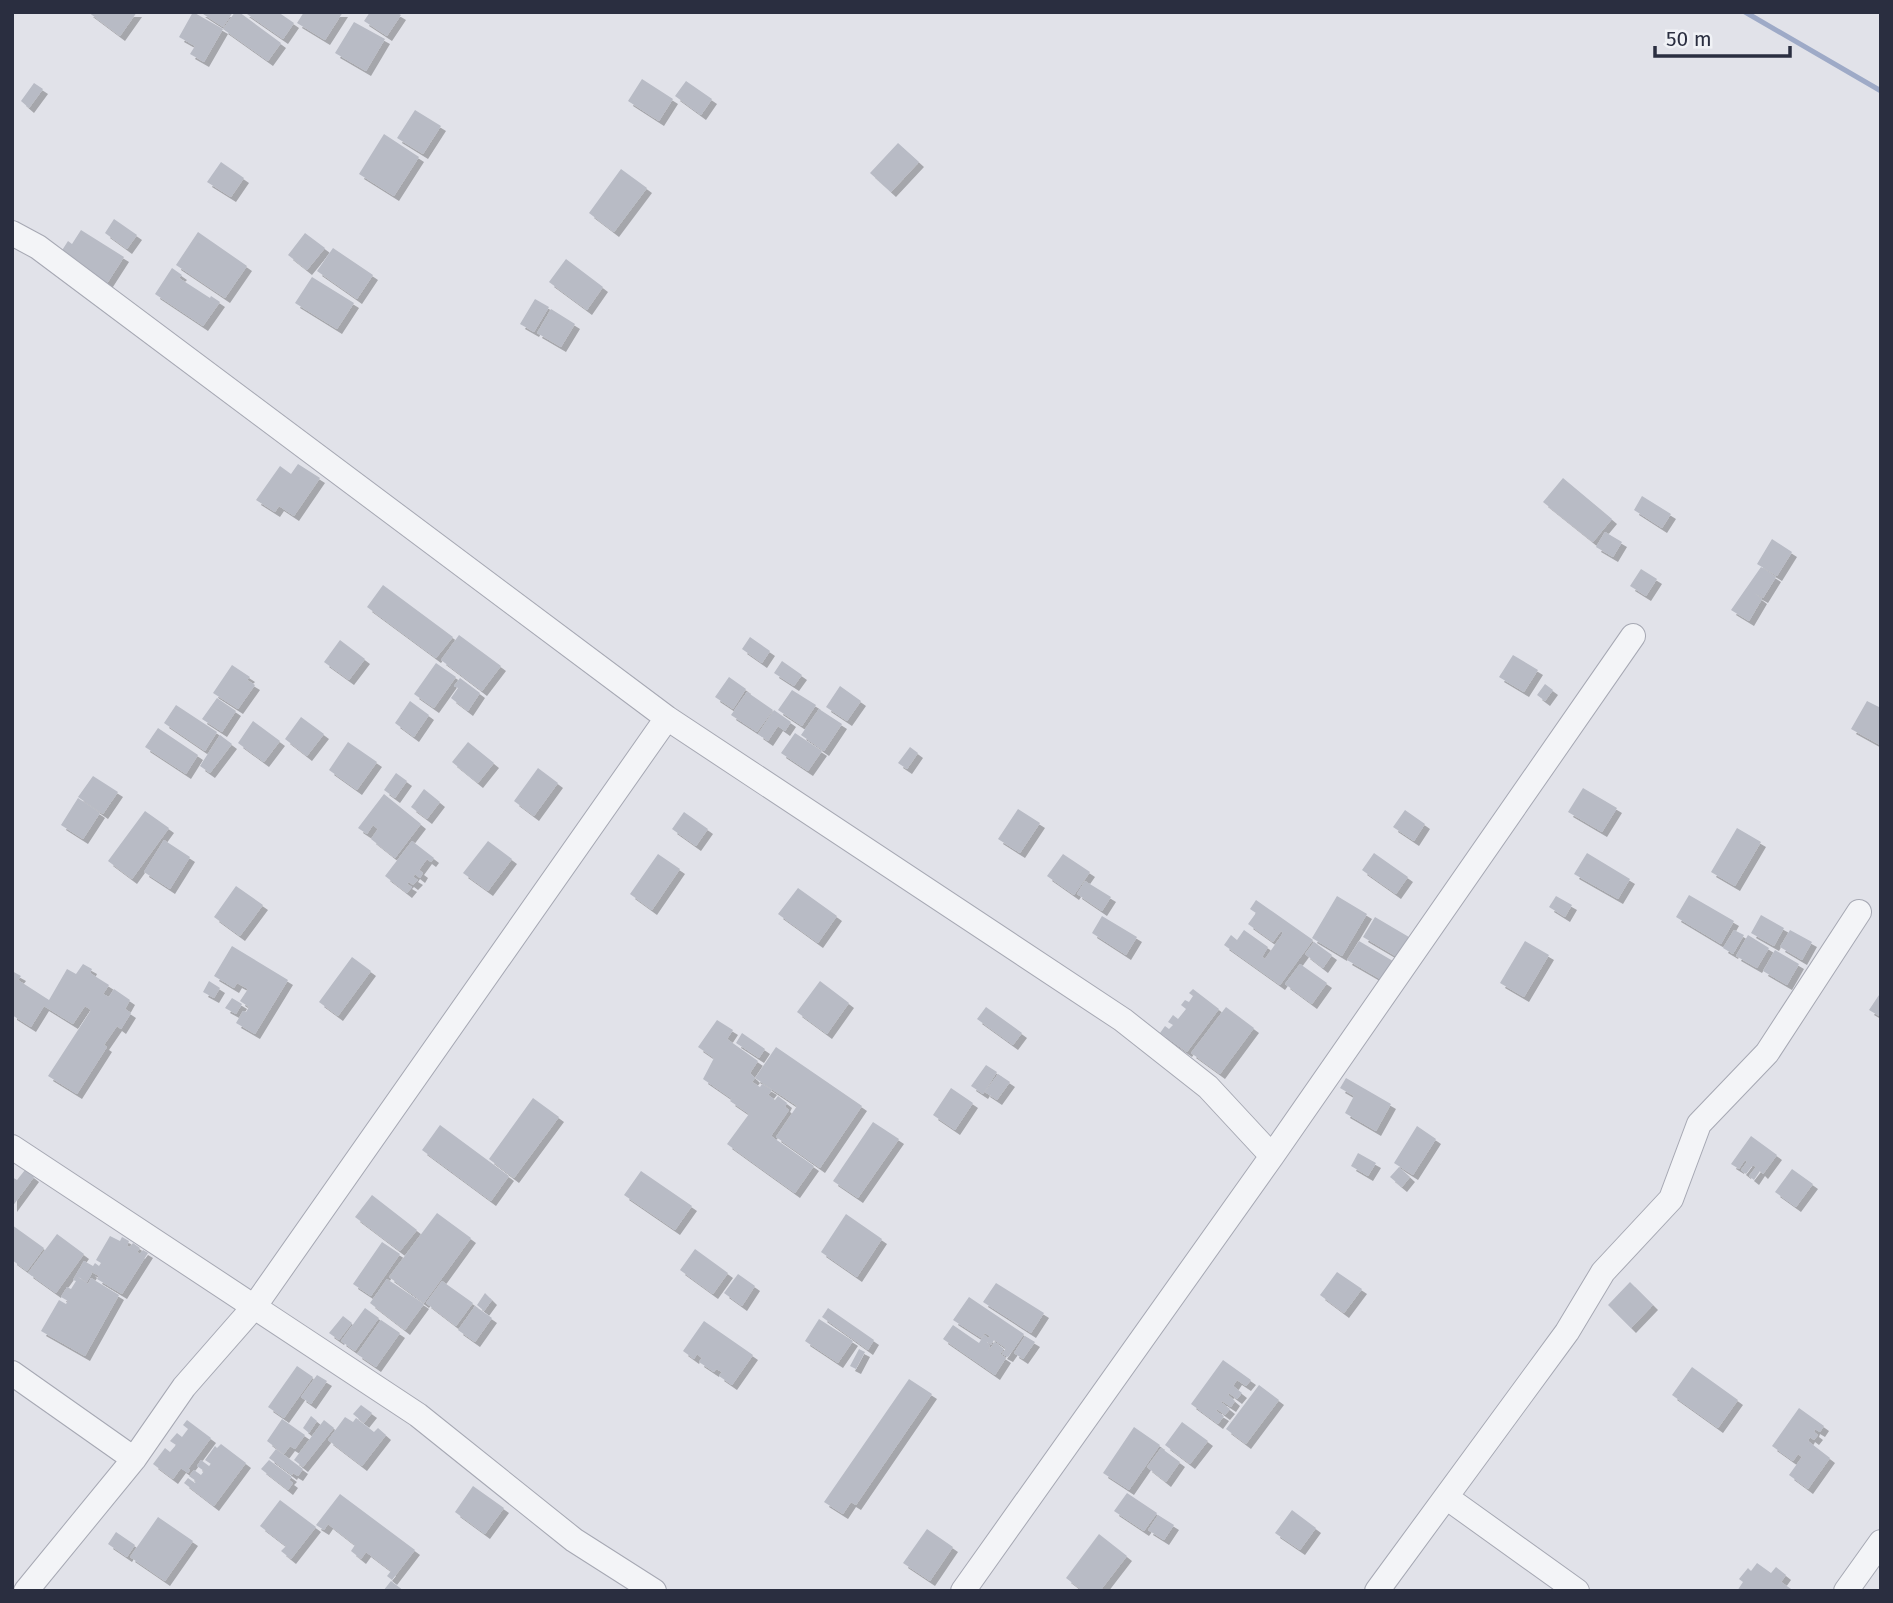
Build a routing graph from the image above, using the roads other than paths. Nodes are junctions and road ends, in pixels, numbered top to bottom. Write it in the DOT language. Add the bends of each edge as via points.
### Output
graph roads {
  1 [pos="12,233"];
  2 [pos="1633,636"];
  3 [pos="667,718"];
  4 [pos="1859,912"];
  5 [pos="12,1147"];
  6 [pos="1272,1156"];
  7 [pos="254,1307"];
  8 [pos="12,1373"];
  9 [pos="134,1459"];
  10 [pos="1446,1497"];
  11 [pos="1881,1542"];
  12 [pos="26,1591"];
  13 [pos="654,1591"];
  14 [pos="963,1591"];
  15 [pos="1377,1591"];
  16 [pos="1577,1591"];
  17 [pos="1846,1591"];
  1 -- 3 [label="street" via="38,247"];
  2 -- 6 [label="street"];
  3 -- 6 [label="street" via="1123,1020 1208,1087"];
  3 -- 7 [label="street"];
  4 -- 10 [label="street" via="1767,1053 1699,1124 1671,1199 1602,1272 1567,1332"];
  5 -- 7 [label="street"];
  6 -- 14 [label="street"];
  7 -- 9 [label="street" via="184,1387"];
  7 -- 13 [label="street" via="418,1415 573,1540"];
  8 -- 9 [label="street"];
  9 -- 12 [label="street"];
  10 -- 15 [label="street"];
  10 -- 16 [label="street"];
  11 -- 17 [label="street"];
}
